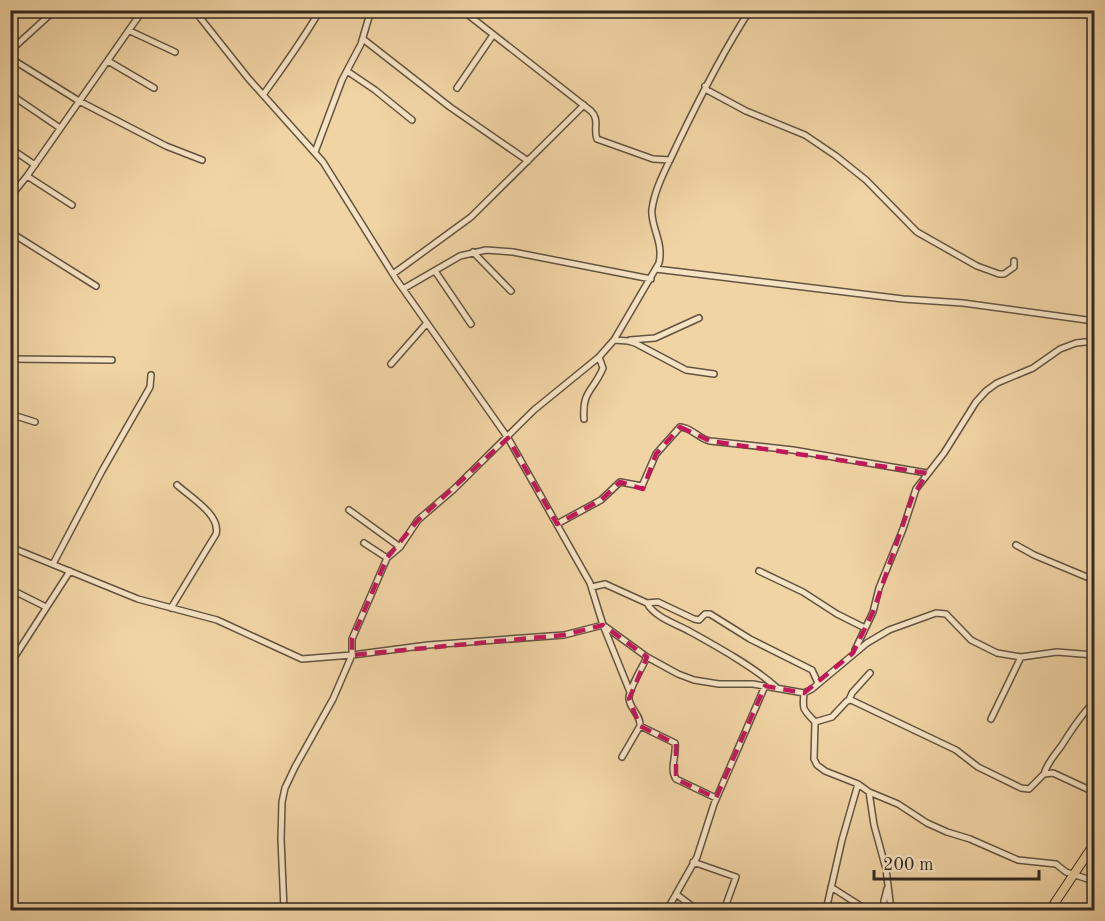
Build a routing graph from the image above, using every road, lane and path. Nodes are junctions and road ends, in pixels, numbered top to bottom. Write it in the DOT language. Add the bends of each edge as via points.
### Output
graph roads {
  1 [pos="55,10"];
  2 [pos="143,10"];
  3 [pos="194,10"];
  4 [pos="320,10"];
  5 [pos="371,10"];
  6 [pos="462,10"];
  7 [pos="750,10"];
  8 [pos="130,31"];
  9 [pos="493,35"];
  10 [pos="363,39"];
  11 [pos="10,51"];
  12 [pos="175,52"];
  13 [pos="10,58"];
  14 [pos="108,61"];
  15 [pos="346,72"];
  16 [pos="705,86"];
  17 [pos="154,88"];
  18 [pos="457,88"];
  19 [pos="10,94"];
  20 [pos="263,95"];
  21 [pos="79,101"];
  22 [pos="585,105"];
  23 [pos="412,120"];
  24 [pos="60,128"];
  25 [pos="10,148"];
  26 [pos="315,152"];
  27 [pos="202,160"];
  28 [pos="528,160"];
  29 [pos="670,160"];
  30 [pos="35,165"];
  31 [pos="27,176"];
  32 [pos="10,196"];
  33 [pos="72,205"];
  34 [pos="12,233"];
  35 [pos="10,245"];
  36 [pos="473,252"];
  37 [pos="1014,261"];
  38 [pos="656,269"];
  39 [pos="435,271"];
  40 [pos="393,274"];
  41 [pos="651,279"];
  42 [pos="96,286"];
  43 [pos="403,289"];
  44 [pos="511,291"];
  45 [pos="699,318"];
  46 [pos="1095,321"];
  47 [pos="427,323"];
  48 [pos="471,324"];
  49 [pos="614,340"];
  50 [pos="628,341"];
  51 [pos="1095,341"];
  52 [pos="599,357"];
  53 [pos="10,359"];
  54 [pos="112,360"];
  55 [pos="391,364"];
  56 [pos="714,374"];
  57 [pos="151,375"];
  58 [pos="10,414"];
  59 [pos="584,419"];
  60 [pos="35,422"];
  61 [pos="508,438"];
  62 [pos="927,473"];
  63 [pos="177,485"];
  64 [pos="349,510"];
  65 [pos="557,524"];
  66 [pos="364,543"];
  67 [pos="1016,545"];
  68 [pos="10,547"];
  69 [pos="400,547"];
  70 [pos="387,558"];
  71 [pos="53,564"];
  72 [pos="70,571"];
  73 [pos="759,571"];
  74 [pos="1095,580"];
  75 [pos="592,587"];
  76 [pos="10,589"];
  77 [pos="647,603"];
  78 [pos="46,607"];
  79 [pos="171,608"];
  80 [pos="603,625"];
  81 [pos="865,628"];
  82 [pos="854,653"];
  83 [pos="352,655"];
  84 [pos="1095,655"];
  85 [pos="647,657"];
  86 [pos="1021,657"];
  87 [pos="10,664"];
  88 [pos="870,673"];
  89 [pos="818,683"];
  90 [pos="765,686"];
  91 [pos="777,688"];
  92 [pos="630,692"];
  93 [pos="804,693"];
  94 [pos="849,700"];
  95 [pos="1094,705"];
  96 [pos="991,719"];
  97 [pos="816,722"];
  98 [pos="640,726"];
  99 [pos="622,757"];
  100 [pos="1044,774"];
  101 [pos="858,784"];
  102 [pos="869,792"];
  103 [pos="1095,792"];
  104 [pos="716,798"];
  105 [pos="1095,844"];
  106 [pos="693,862"];
  107 [pos="1073,874"];
  108 [pos="1095,881"];
  109 [pos="888,886"];
  110 [pos="831,887"];
  111 [pos="676,894"];
  112 [pos="284,910"];
  113 [pos="667,910"];
  114 [pos="698,910"];
  115 [pos="724,910"];
  116 [pos="826,910"];
  117 [pos="867,910"];
  118 [pos="884,910"];
  119 [pos="891,910"];
  120 [pos="1050,910"];
  1 -- 11 [label="street"];
  2 -- 8 [label="street"];
  3 -- 20 [label="street"];
  4 -- 20 [label="street"];
  5 -- 10 [label="street"];
  6 -- 9 [label="street"];
  7 -- 16 [label="street"];
  8 -- 12 [label="street"];
  8 -- 14 [label="street"];
  9 -- 18 [label="street"];
  9 -- 22 [label="street"];
  10 -- 15 [label="street"];
  10 -- 28 [label="street" via="450,107"];
  13 -- 21 [label="street"];
  14 -- 17 [label="street"];
  14 -- 21 [label="street"];
  15 -- 23 [label="street"];
  15 -- 26 [label="street"];
  16 -- 29 [label="street"];
  16 -- 37 [label="street" via="746,111 805,135 859,173 910,228 977,267 1004,274 1014,267"];
  19 -- 24 [label="street"];
  20 -- 26 [label="street"];
  21 -- 24 [label="street"];
  21 -- 27 [label="street"];
  22 -- 28 [label="street"];
  22 -- 29 [label="street" via="596,117 597,139 653,159"];
  24 -- 30 [label="street"];
  25 -- 30 [label="street"];
  26 -- 40 [label="street"];
  28 -- 40 [label="street" via="471,217"];
  29 -- 38 [label="street" via="652,209 660,254"];
  30 -- 31 [label="street"];
  31 -- 32 [label="street"];
  31 -- 33 [label="street"];
  34 -- 35 [label="street"];
  34 -- 42 [label="street"];
  36 -- 39 [label="street"];
  36 -- 41 [label="street" via="513,252"];
  36 -- 44 [label="street"];
  38 -- 41 [label="street"];
  38 -- 46 [label="street"];
  39 -- 43 [label="street"];
  39 -- 48 [label="street"];
  40 -- 43 [label="street"];
  41 -- 49 [label="street"];
  43 -- 47 [label="street"];
  45 -- 50 [label="street" via="655,338"];
  47 -- 55 [label="street"];
  47 -- 61 [label="street"];
  49 -- 50 [label="street"];
  49 -- 52 [label="street"];
  50 -- 56 [label="street" via="686,370"];
  51 -- 62 [label="street" via="1068,345 986,391"];
  52 -- 59 [label="street" via="603,368 585,398"];
  52 -- 61 [label="street" via="534,410"];
  53 -- 54 [label="street"];
  57 -- 71 [label="street" via="152,384"];
  58 -- 60 [label="street"];
  61 -- 65 [label="street"];
  61 -- 69 [label="street" via="418,520"];
  62 -- 65 [label="street" via="803,451 711,441 683,426 659,449 642,486 620,482 601,500"];
  62 -- 81 [label="street" via="912,498"];
  63 -- 79 [label="street" via="214,518 218,527"];
  64 -- 69 [label="street"];
  65 -- 75 [label="street"];
  66 -- 70 [label="street"];
  67 -- 74 [label="street"];
  68 -- 71 [label="street"];
  69 -- 70 [label="street"];
  70 -- 83 [label="street" via="352,639"];
  71 -- 72 [label="street"];
  72 -- 78 [label="street"];
  72 -- 79 [label="street"];
  73 -- 81 [label="street"];
  75 -- 77 [label="street" via="606,584"];
  75 -- 80 [label="street"];
  76 -- 78 [label="street"];
  77 -- 89 [label="street" via="658,602 697,620 710,614 812,670"];
  77 -- 91 [label="street"];
  78 -- 87 [label="street"];
  79 -- 83 [label="street" via="217,620 302,659"];
  80 -- 83 [label="street" via="564,635"];
  80 -- 85 [label="street"];
  80 -- 92 [label="street"];
  81 -- 82 [label="street"];
  82 -- 86 [label="street" via="889,630 929,614 942,613 976,643 997,653"];
  82 -- 89 [label="street"];
  83 -- 112 [label="street" via="285,788 281,839"];
  84 -- 86 [label="street" via="1057,652"];
  85 -- 90 [label="street" via="678,674 705,682"];
  85 -- 92 [label="street"];
  86 -- 96 [label="street"];
  88 -- 94 [label="street"];
  89 -- 93 [label="street"];
  90 -- 91 [label="street"];
  90 -- 104 [label="street"];
  91 -- 93 [label="street"];
  92 -- 98 [label="street"];
  93 -- 97 [label="street" via="802,708"];
  94 -- 97 [label="street" via="832,717"];
  94 -- 100 [label="street" via="956,750 978,767 1021,788 1029,789"];
  95 -- 100 [label="street" via="1083,712 1048,761"];
  97 -- 101 [label="street" via="817,765"];
  98 -- 99 [label="street"];
  98 -- 104 [label="street" via="675,743 676,779"];
  100 -- 103 [label="street" via="1057,774"];
  101 -- 102 [label="street"];
  101 -- 110 [label="street"];
  102 -- 107 [label="street" via="947,832 1018,860 1056,864"];
  102 -- 109 [label="street"];
  104 -- 106 [label="street"];
  105 -- 107 [label="main road"];
  106 -- 111 [label="street"];
  106 -- 115 [label="street" via="736,877"];
  107 -- 108 [label="street"];
  107 -- 120 [label="main road"];
  109 -- 118 [label="street"];
  109 -- 119 [label="street"];
  110 -- 116 [label="street"];
  110 -- 117 [label="street"];
  111 -- 113 [label="street"];
  111 -- 114 [label="street"];
}
